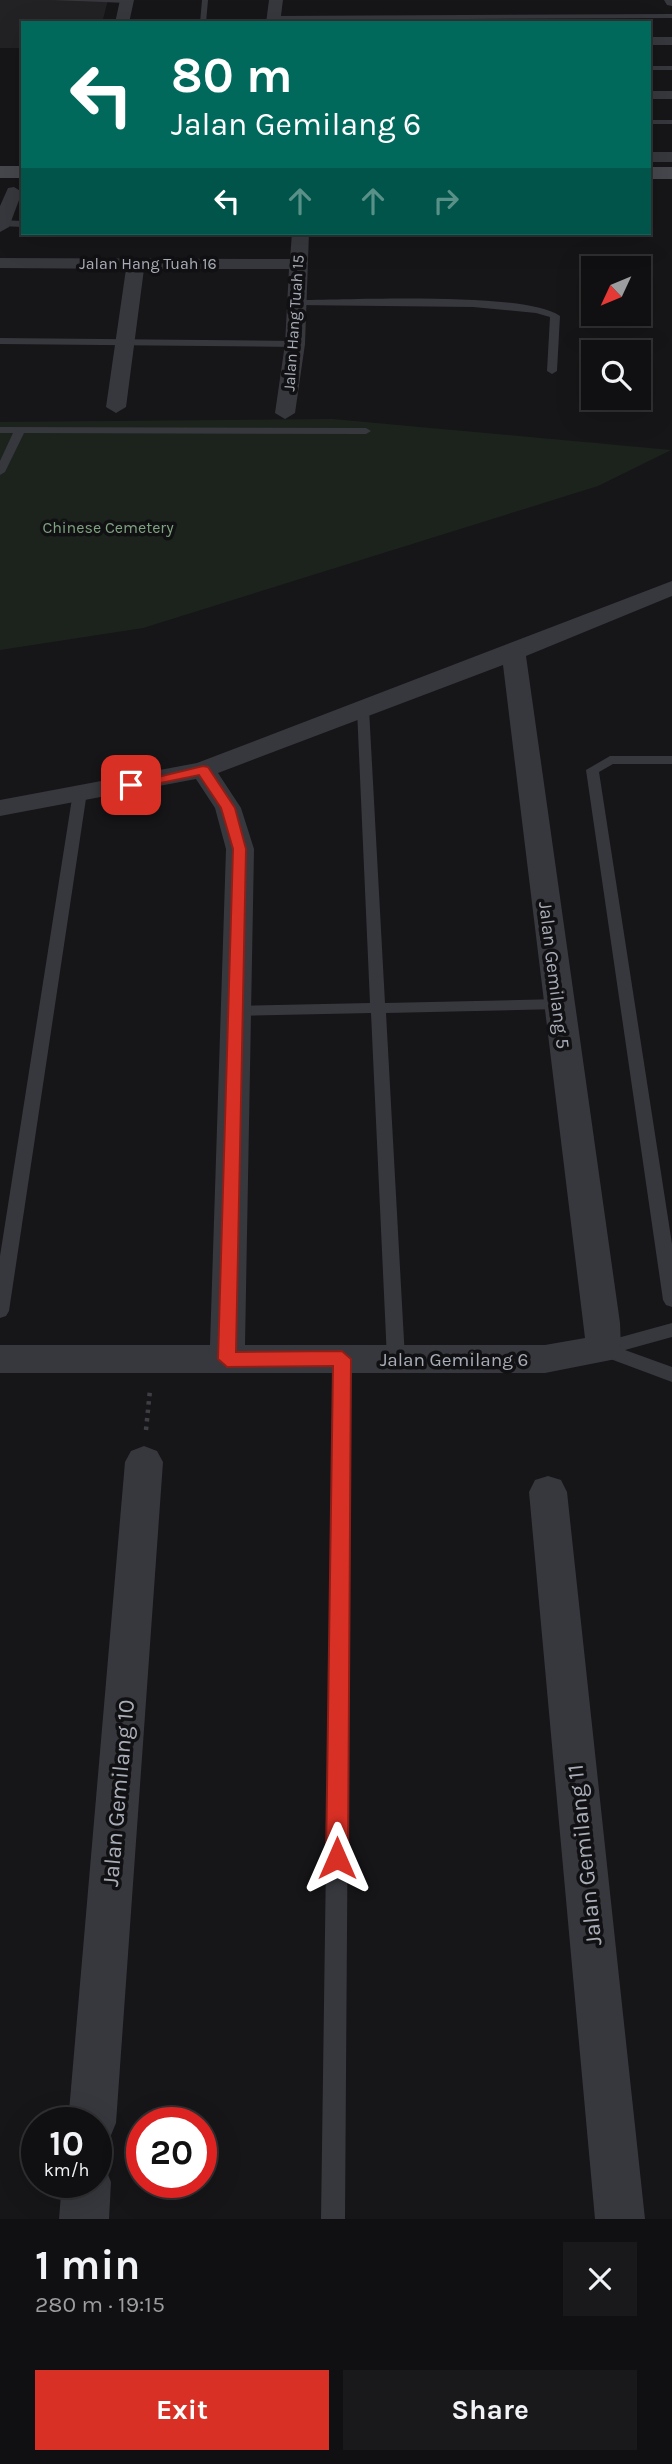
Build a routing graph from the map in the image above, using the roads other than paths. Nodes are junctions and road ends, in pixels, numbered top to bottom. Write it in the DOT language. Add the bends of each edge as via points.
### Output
graph roads {
  1 [pos="55,0"];
  2 [pos="205,0"];
  3 [pos="276,0"];
  4 [pos="127,1"];
  5 [pos="672,16"];
  6 [pos="273,20"];
  7 [pos="122,21"];
  8 [pos="203,21"];
  9 [pos="651,41"];
  10 [pos="672,41"];
  11 [pos="651,68"];
  12 [pos="672,68"];
  13 [pos="651,94"];
  14 [pos="672,94"];
  15 [pos="651,122"];
  16 [pos="672,122"];
  17 [pos="651,157"];
  18 [pos="672,157"];
  19 [pos="0,172"];
  20 [pos="21,172"];
  21 [pos="651,173"];
  22 [pos="672,173"];
  23 [pos="12,192"];
  24 [pos="21,224"];
  25 [pos="0,225"];
  26 [pos="300,235"];
  27 [pos="0,262"];
  28 [pos="136,263"];
  29 [pos="296,264"];
  30 [pos="297,303"];
  31 [pos="0,341"];
  32 [pos="125,344"];
  33 [pos="295,344"];
  34 [pos="552,371"];
  35 [pos="116,407"];
  36 [pos="285,413"];
  37 [pos="0,430"];
  38 [pos="20,430"];
  39 [pos="366,431"];
  40 [pos="0,472"];
  41 [pos="672,588"];
  42 [pos="513,653"];
  43 [pos="363,709"];
  44 [pos="672,760"];
  45 [pos="203,770"];
  46 [pos="80,792"];
  47 [pos="0,808"];
  48 [pos="559,1004"];
  49 [pos="378,1006"];
  50 [pos="236,1011"];
  51 [pos="672,1300"];
  52 [pos="0,1311"];
  53 [pos="672,1330"];
  54 [pos="603,1349"];
  55 [pos="0,1359"];
  56 [pos="227,1359"];
  57 [pos="342,1359"];
  58 [pos="396,1359"];
  59 [pos="672,1375"];
  60 [pos="144,1462"];
  61 [pos="548,1492"];
  62 [pos="93,2107"];
  63 [pos="86,2198"];
  64 [pos="84,2219"];
  65 [pos="333,2219"];
  66 [pos="620,2219"];
  1 -- 4 [label="lane"];
  2 -- 8 [label="lane"];
  3 -- 6 [label="street"];
  4 -- 7 [label="street"];
  5 -- 6 [label="lane"];
  9 -- 10 [label="street"];
  11 -- 12 [label="lane"];
  13 -- 14 [label="street"];
  15 -- 16 [label="lane"];
  17 -- 18 [label="street"];
  19 -- 20 [label="street"];
  21 -- 22 [label="street"];
  23 -- 25 [label="street"];
  24 -- 25 [label="lane"];
  26 -- 29 [label="street, Jalan Hang Tuah 15"];
  27 -- 28 [label="street, Jalan Hang Tuah 16"];
  28 -- 29 [label="street, Jalan Hang Tuah 16"];
  28 -- 32 [label="street"];
  29 -- 30 [label="street, Jalan Hang Tuah 15"];
  30 -- 33 [label="street, Jalan Hang Tuah 15"];
  30 -- 34 [label="lane" via="546,310 555,316"];
  31 -- 32 [label="lane"];
  32 -- 33 [label="lane"];
  32 -- 35 [label="street"];
  33 -- 36 [label="street, Jalan Hang Tuah 15"];
  37 -- 38 [label="lane"];
  38 -- 39 [label="lane"];
  38 -- 40 [label="lane"];
  41 -- 42 [label="street"];
  42 -- 43 [label="street"];
  42 -- 48 [label="street, Jalan Gemilang 5"];
  43 -- 45 [label="street"];
  43 -- 49 [label="lane"];
  44 -- 51 [label="lane" via="610,760 592,770"];
  45 -- 46 [label="street"];
  45 -- 50 [label="street" via="228,808 240,849"];
  46 -- 47 [label="street"];
  46 -- 52 [label="lane"];
  48 -- 49 [label="lane"];
  48 -- 54 [label="street, Jalan Gemilang 5"];
  49 -- 50 [label="lane"];
  49 -- 58 [label="lane"];
  50 -- 56 [label="street"];
  53 -- 54 [label="lane"];
  54 -- 58 [label="street, Jalan Gemilang 6" via="545,1359"];
  54 -- 59 [label="lane"];
  55 -- 56 [label="street, Jalan Gemilang 6"];
  56 -- 57 [label="street, Jalan Gemilang 6"];
  57 -- 58 [label="street, Jalan Gemilang 6"];
  57 -- 65 [label="lane"];
  60 -- 62 [label="street, Jalan Gemilang 10"];
  61 -- 66 [label="street, Jalan Gemilang 11"];
  63 -- 64 [label="street"];
}
